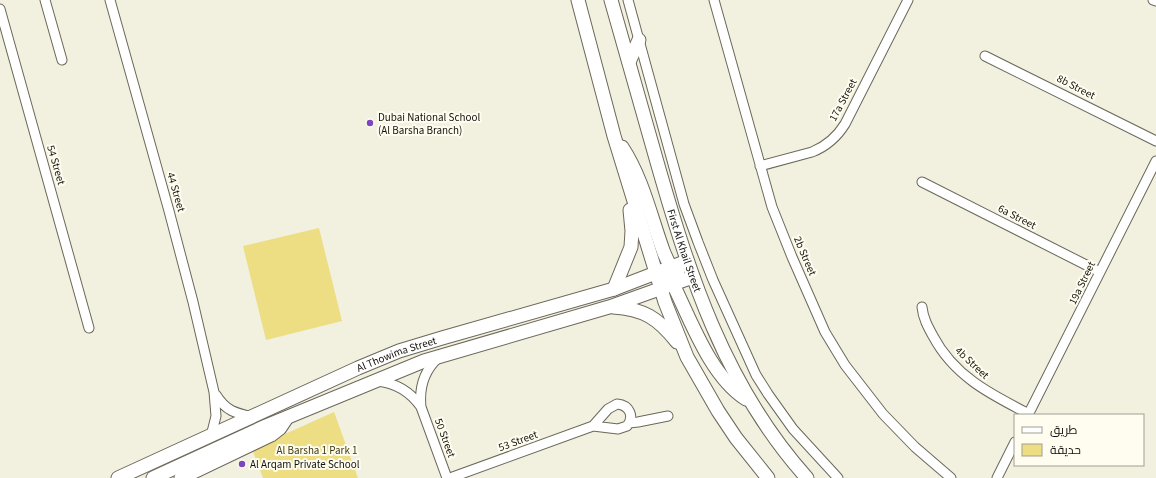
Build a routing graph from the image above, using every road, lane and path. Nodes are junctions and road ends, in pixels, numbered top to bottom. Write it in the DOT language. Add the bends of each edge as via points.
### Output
graph roads {
  1 [pos="45,0"];
  2 [pos="110,0"];
  3 [pos="578,0"];
  4 [pos="611,0"];
  5 [pos="628,0"];
  6 [pos="714,0"];
  7 [pos="908,0"];
  8 [pos="1153,0"];
  9 [pos="1156,1"];
  10 [pos="0,9"];
  11 [pos="2,26"];
  12 [pos="639,40"];
  13 [pos="985,56"];
  14 [pos="62,60"];
  15 [pos="629,62"];
  16 [pos="614,136"];
  17 [pos="1156,141"];
  18 [pos="1156,161"];
  19 [pos="760,166"];
  20 [pos="624,168"];
  21 [pos="922,182"];
  22 [pos="686,261"];
  23 [pos="672,267"];
  24 [pos="1100,272"];
  25 [pos="655,274"];
  26 [pos="693,277"];
  27 [pos="673,284"];
  28 [pos="614,289"];
  29 [pos="660,289"];
  30 [pos="609,307"];
  31 [pos="922,307"];
  32 [pos="89,328"];
  33 [pos="440,356"];
  34 [pos="688,357"];
  35 [pos="376,381"];
  36 [pos="214,392"];
  37 [pos="749,401"];
  38 [pos="421,407"];
  39 [pos="1027,414"];
  40 [pos="1029,414"];
  41 [pos="668,416"];
  42 [pos="252,417"];
  43 [pos="286,419"];
  44 [pos="629,423"];
  45 [pos="593,426"];
  46 [pos="211,436"];
  47 [pos="1014,444"];
  48 [pos="118,478"];
  49 [pos="153,478"];
  50 [pos="181,478"];
  51 [pos="447,478"];
  52 [pos="450,478"];
  53 [pos="768,478"];
  54 [pos="807,478"];
  55 [pos="838,478"];
  56 [pos="952,478"];
  57 [pos="997,478"];
  1 -- 14 [label="street"];
  2 -- 36 [label="street, 44 Street" via="169,211"];
  3 -- 16 [label="main road"];
  4 -- 15 [label="main road, First Al Khail Street"];
  5 -- 12 [label="street"];
  6 -- 19 [label="street, 2b Street"];
  7 -- 19 [label="street, 17a Street" via="845,124 834,138 820,149"];
  8 -- 9 [label="street"];
  10 -- 11 [label="street, 54 Street"];
  11 -- 32 [label="street, 54 Street"];
  12 -- 15 [label="main road"];
  12 -- 55 [label="street" via="686,210 725,307 756,375 768,394 793,429"];
  13 -- 17 [label="street, 8b Street"];
  15 -- 22 [label="main road, First Al Khail Street"];
  16 -- 20 [label="main road"];
  16 -- 23 [label="main road" via="635,169 664,253"];
  18 -- 24 [label="street, 19a Street"];
  19 -- 56 [label="street, 2b Street" via="782,232 817,316 834,348 888,419 915,448"];
  20 -- 25 [label="main road"];
  20 -- 28 [label="main road" via="632,239"];
  21 -- 24 [label="street, 6a Street"];
  22 -- 23 [label="main road, Al Thowima Street"];
  22 -- 26 [label="main road, First Al Khail Street"];
  23 -- 25 [label="main road, Al Thowima Street"];
  23 -- 26 [label="main road" via="681,274"];
  24 -- 40 [label="street, 19a Street"];
  25 -- 27 [label="main road" via="665,275"];
  25 -- 28 [label="main road, Al Thowima Street"];
  25 -- 29 [label="main road"];
  26 -- 27 [label="main road, Al Thowima Street"];
  26 -- 37 [label="main road, First Al Khail Street" via="725,355"];
  27 -- 29 [label="main road, Al Thowima Street"];
  27 -- 37 [label="main road" via="700,341 719,372 732,389"];
  28 -- 42 [label="main road, Al Thowima Street" via="399,351"];
  29 -- 30 [label="main road, Al Thowima Street"];
  29 -- 34 [label="main road"];
  30 -- 33 [label="main road, Al Thowima Street"];
  30 -- 34 [label="main road" via="643,312 652,317 666,328"];
  31 -- 39 [label="street, 4b Street" via="934,339 960,371 982,389"];
  33 -- 35 [label="main road, Al Thowima Street"];
  33 -- 38 [label="street, 50 Street" via="424,379 420,397"];
  34 -- 53 [label="main road" via="718,411"];
  35 -- 38 [label="street, 50 Street" via="402,388"];
  35 -- 43 [label="main road, Al Thowima Street"];
  36 -- 42 [label="street, 44 Street" via="229,410"];
  36 -- 46 [label="street, 44 Street" via="216,416"];
  37 -- 54 [label="main road, First Al Khail Street"];
  38 -- 51 [label="street, 50 Street"];
  41 -- 44 [label="street"];
  42 -- 46 [label="main road, Al Thowima Street"];
  43 -- 49 [label="main road, Al Thowima Street"];
  43 -- 50 [label="main road, Al Thowima Street" via="271,435"];
  44 -- 45 [label="street" via="621,429"];
  44 -- 45 [label="street" via="629,410 624,405 617,404 608,409"];
  45 -- 52 [label="street, 53 Street"];
  46 -- 48 [label="main road, Al Thowima Street"];
  47 -- 57 [label="street"];
}
